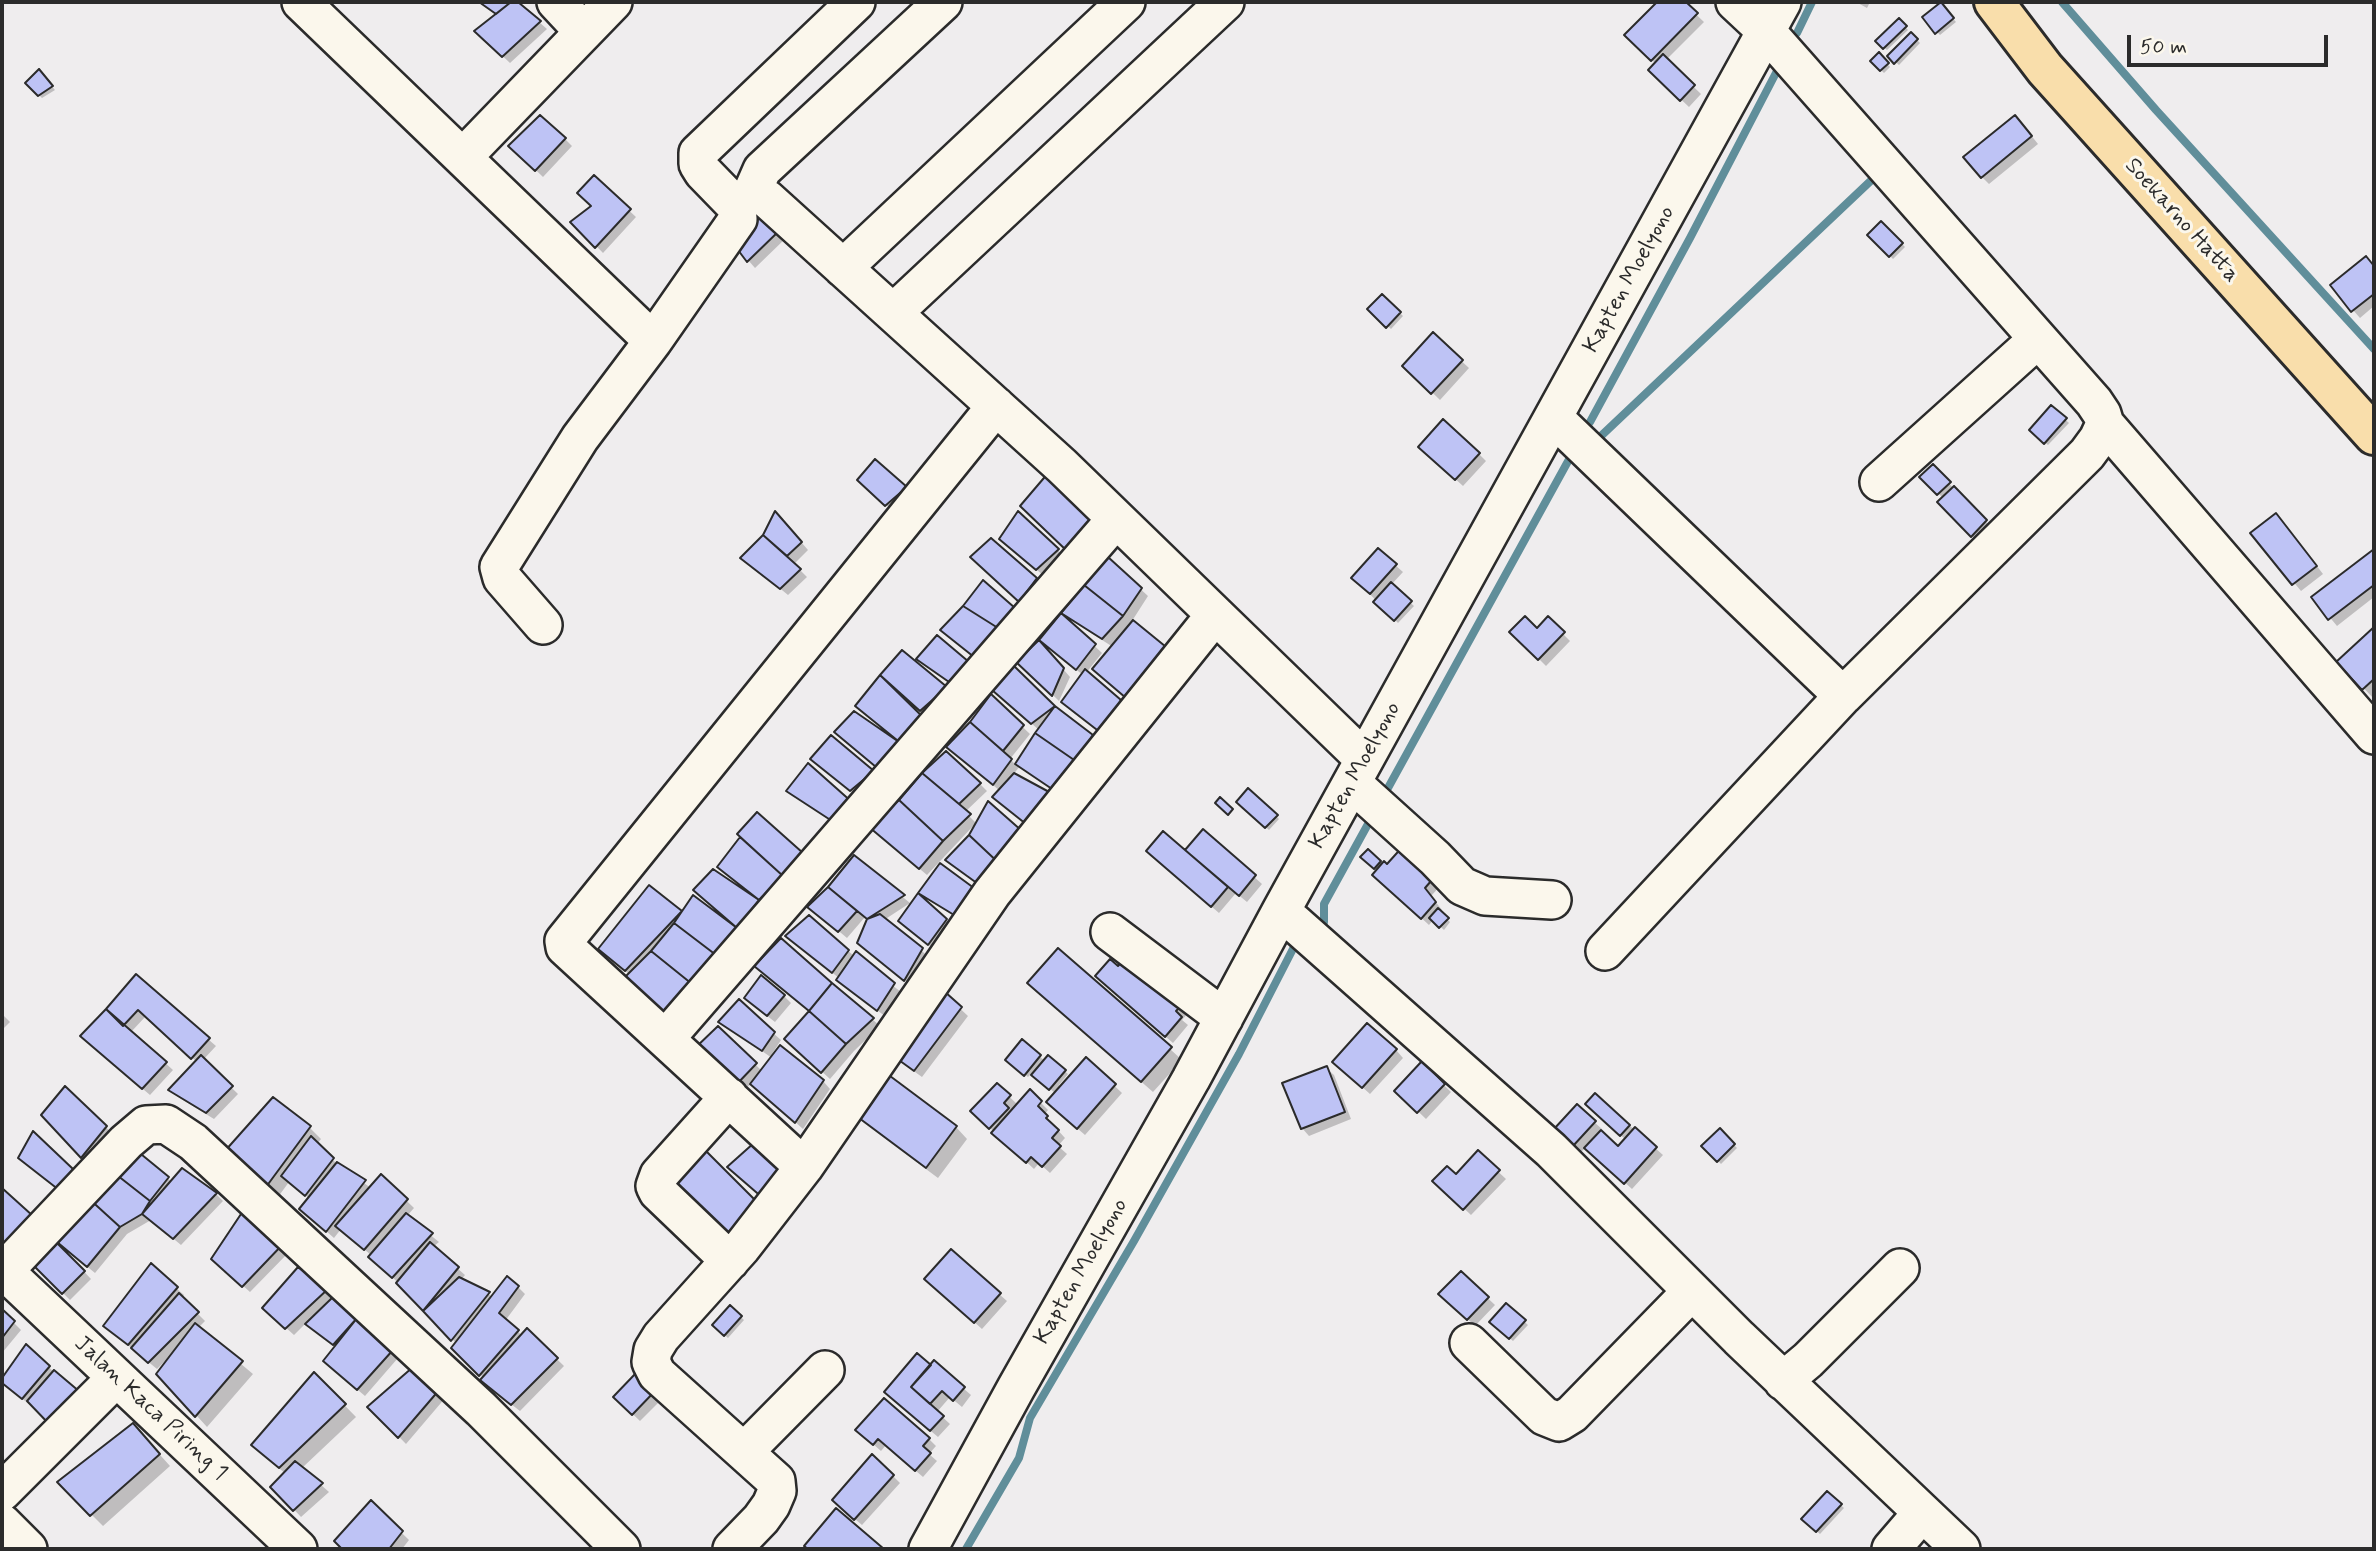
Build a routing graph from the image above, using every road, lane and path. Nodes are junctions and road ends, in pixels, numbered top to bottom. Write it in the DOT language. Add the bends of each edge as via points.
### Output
graph roads {
  1 [pos="301,2"];
  2 [pos="556,2"];
  3 [pos="613,2"];
  4 [pos="856,2"];
  5 [pos="943,2"];
  6 [pos="1126,2"];
  7 [pos="1225,2"];
  8 [pos="1735,2"];
  9 [pos="1994,2"];
  10 [pos="1774,16"];
  11 [pos="584,32"];
  12 [pos="463,157"];
  13 [pos="742,198"];
  14 [pos="843,268"];
  15 [pos="893,313"];
  16 [pos="2038,339"];
  17 [pos="653,341"];
  18 [pos="996,406"];
  19 [pos="1554,418"];
  20 [pos="2105,424"];
  21 [pos="2374,435"];
  22 [pos="1879,482"];
  23 [pos="1116,519"];
  24 [pos="1215,615"];
  25 [pos="543,625"];
  26 [pos="1843,696"];
  27 [pos="2374,735"];
  28 [pos="1358,771"];
  29 [pos="1552,900"];
  30 [pos="1281,911"];
  31 [pos="1110,932"];
  32 [pos="1605,951"];
  33 [pos="1224,1018"];
  34 [pos="666,1038"];
  35 [pos="729,1097"];
  36 [pos="804,1167"];
  37 [pos="730,1261"];
  38 [pos="1900,1268"];
  39 [pos="3,1270"];
  40 [pos="1692,1291"];
  41 [pos="1469,1343"];
  42 [pos="825,1370"];
  43 [pos="116,1378"];
  44 [pos="1783,1381"];
  45 [pos="744,1452"];
  46 [pos="2,1492"];
  47 [pos="1922,1513"];
  48 [pos="2,1523"];
  49 [pos="28,1549"];
  50 [pos="298,1549"];
  51 [pos="621,1549"];
  52 [pos="732,1549"];
  53 [pos="928,1549"];
  54 [pos="1891,1549"];
  55 [pos="1961,1549"];
  1 -- 12 [label="street"];
  2 -- 11 [label="street"];
  3 -- 11 [label="street"];
  4 -- 13 [label="street" via="698,153 703,172"];
  5 -- 13 [label="street" via="762,170"];
  6 -- 14 [label="street"];
  7 -- 15 [label="street"];
  8 -- 10 [label="street"];
  9 -- 21 [label="main road, Soekarno Hatta" via="2045,69"];
  10 -- 16 [label="street"];
  10 -- 19 [label="street, Kapten Moelyono"];
  11 -- 12 [label="street"];
  12 -- 17 [label="street"];
  13 -- 14 [label="street" via="760,195 767,199"];
  13 -- 17 [label="street" via="738,219"];
  14 -- 15 [label="street"];
  15 -- 18 [label="street"];
  16 -- 20 [label="street" via="2094,402"];
  16 -- 22 [label="street"];
  17 -- 25 [label="street" via="580,438 499,568 502,578"];
  18 -- 23 [label="street"];
  18 -- 34 [label="street" via="564,941 565,947"];
  19 -- 26 [label="street"];
  19 -- 28 [label="street, Kapten Moelyono"];
  20 -- 26 [label="street" via="2087,454"];
  20 -- 27 [label="street"];
  23 -- 24 [label="street"];
  23 -- 34 [label="street"];
  24 -- 28 [label="street"];
  24 -- 36 [label="street" via="992,893"];
  26 -- 32 [label="street"];
  28 -- 29 [label="street" via="1462,886 1485,896"];
  28 -- 30 [label="street, Kapten Moelyono"];
  30 -- 33 [label="street, Kapten Moelyono"];
  30 -- 40 [label="street" via="1551,1150"];
  31 -- 33 [label="street"];
  33 -- 53 [label="street, Kapten Moelyono"];
  34 -- 35 [label="street"];
  35 -- 36 [label="street"];
  35 -- 37 [label="street" via="659,1175 655,1186"];
  36 -- 37 [label="street"];
  37 -- 45 [label="street" via="661,1337 652,1362 657,1374"];
  38 -- 44 [label="street"];
  39 -- 43 [label="street, Jalan Kaca Piring 1"];
  39 -- 51 [label="street" via="126,1142 146,1125 166,1124 193,1142 481,1409"];
  40 -- 41 [label="street" via="1559,1422 1544,1416"];
  40 -- 44 [label="street"];
  42 -- 45 [label="street"];
  43 -- 46 [label="street"];
  43 -- 50 [label="street, Jalan Kaca Piring 1"];
  44 -- 47 [label="street"];
  45 -- 52 [label="street" via="776,1480 777,1491 761,1519"];
  47 -- 54 [label="street"];
  47 -- 55 [label="street"];
  48 -- 49 [label="street"];
}
